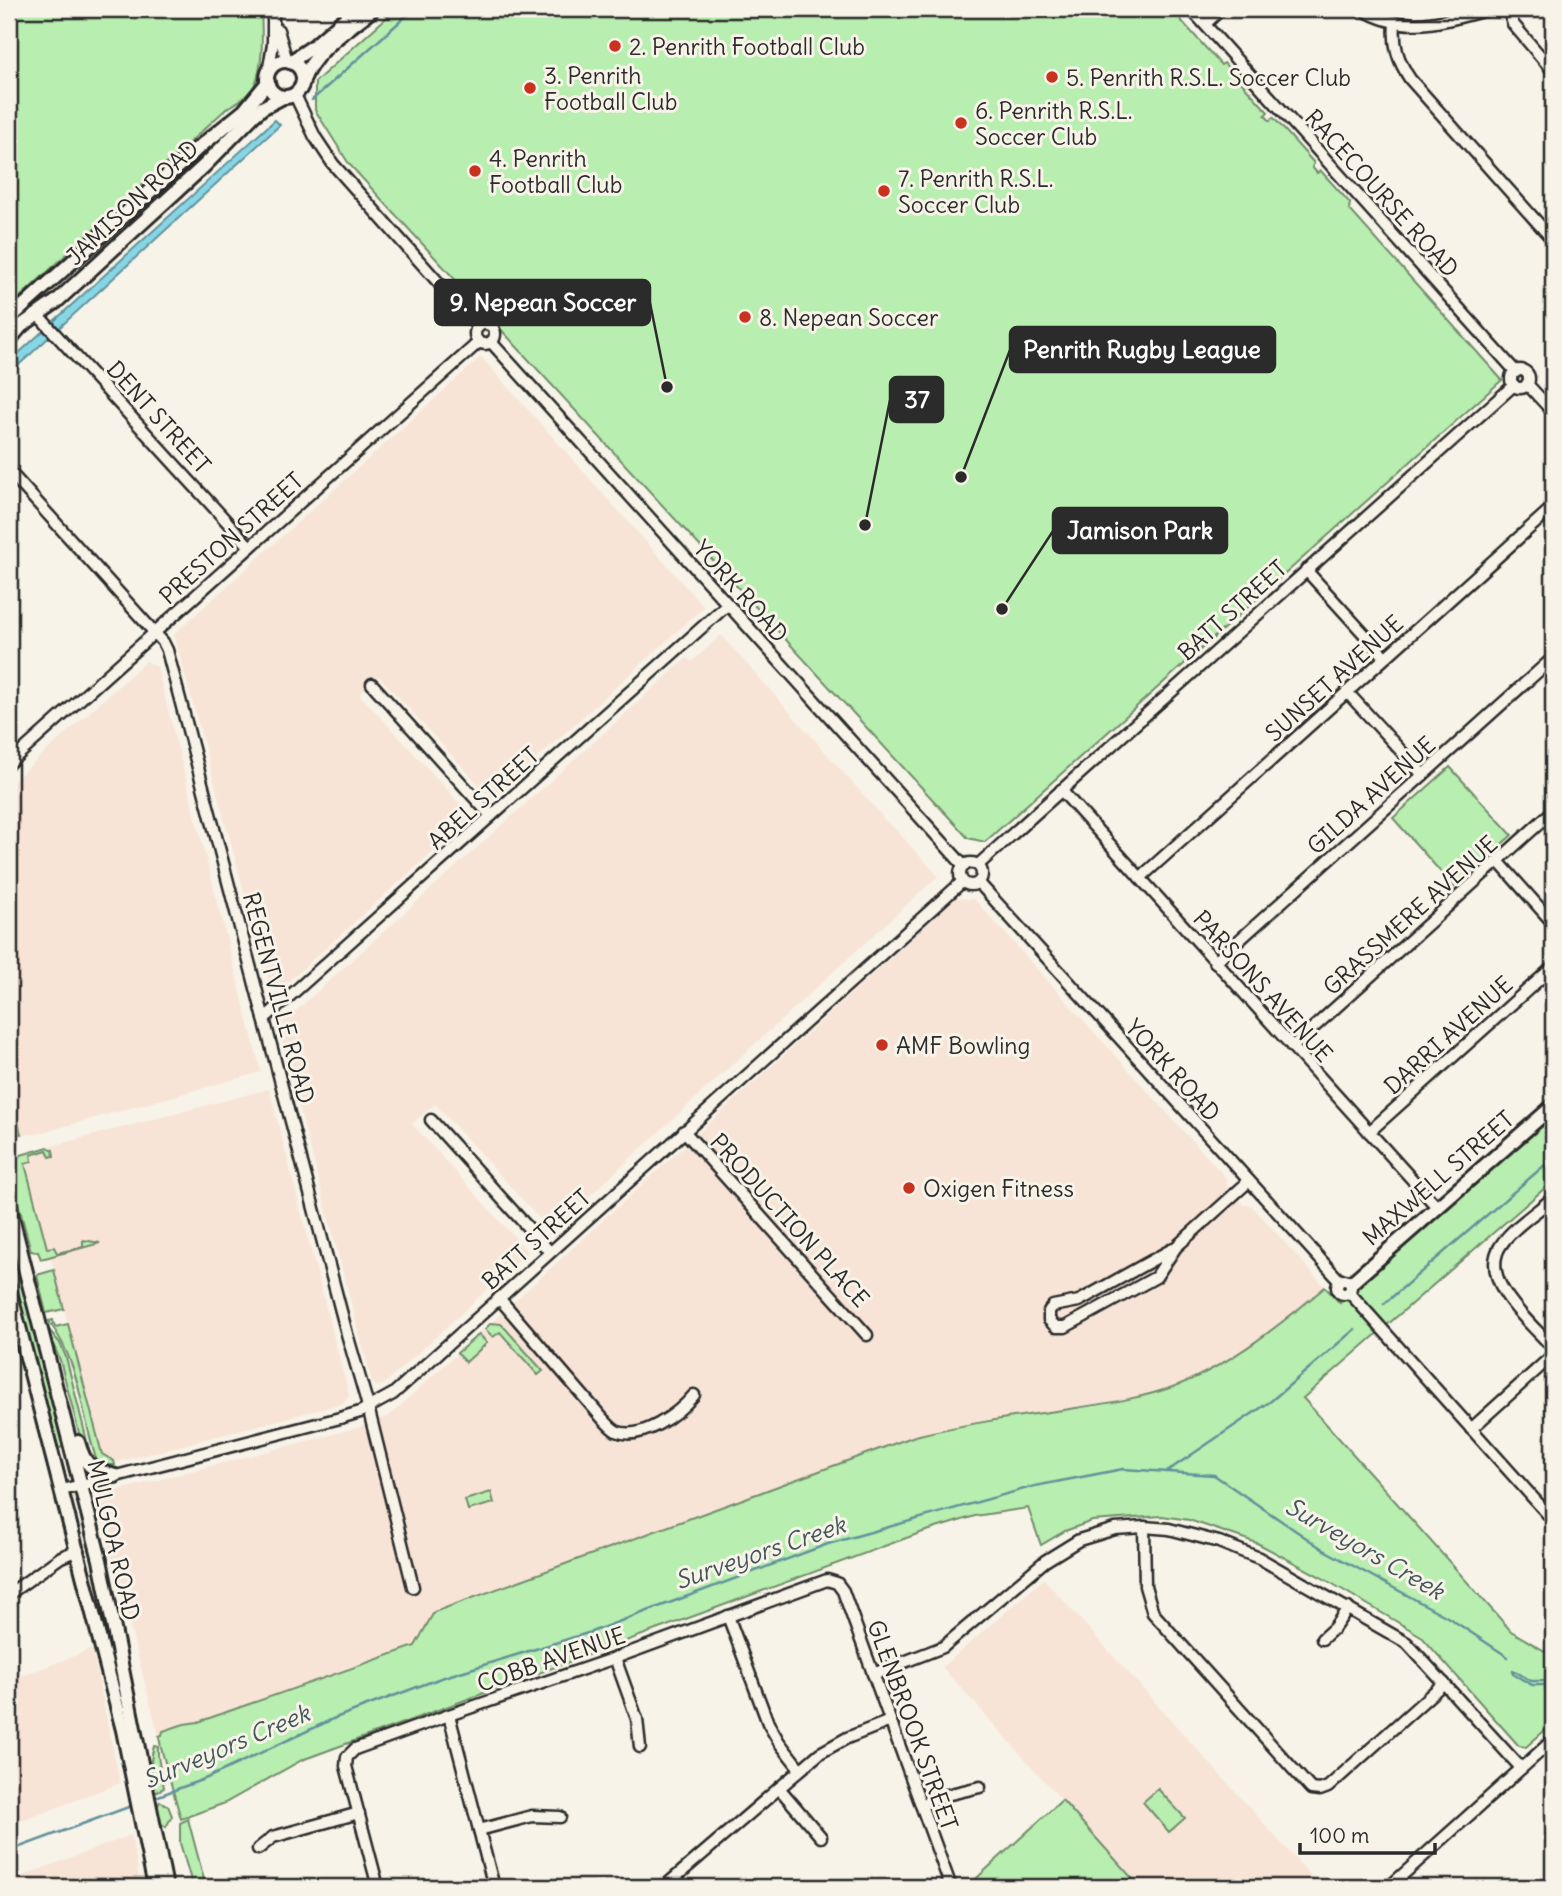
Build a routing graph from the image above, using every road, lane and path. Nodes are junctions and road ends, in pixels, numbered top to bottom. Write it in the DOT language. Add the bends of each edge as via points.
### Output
graph roads {
  1 [pos="356,9"];
  2 [pos="373,9"];
  3 [pos="1191,9"];
  4 [pos="1221,9"];
  5 [pos="1362,9"];
  6 [pos="1491,9"];
  7 [pos="1508,9"];
  8 [pos="274,11"];
  9 [pos="1395,23"];
  10 [pos="1205,24"];
  11 [pos="288,62"];
  12 [pos="1553,71"];
  13 [pos="268,78"];
  14 [pos="303,80"];
  15 [pos="289,96"];
  16 [pos="1553,240"];
  17 [pos="38,314"];
  18 [pos="9,319"];
  19 [pos="478,327"];
  20 [pos="9,338"];
  21 [pos="479,342"];
  22 [pos="491,342"];
  23 [pos="1516,372"];
  24 [pos="1527,384"];
  25 [pos="1514,385"];
  26 [pos="1553,412"];
  27 [pos="9,471"];
  28 [pos="1553,507"];
  29 [pos="250,547"];
  30 [pos="1306,570"];
  31 [pos="727,605"];
  32 [pos="155,633"];
  33 [pos="1385,657"];
  34 [pos="1553,658"];
  35 [pos="372,684"];
  36 [pos="1347,692"];
  37 [pos="9,763"];
  38 [pos="1423,775"];
  39 [pos="1061,790"];
  40 [pos="1553,811"];
  41 [pos="491,816"];
  42 [pos="1498,861"];
  43 [pos="978,865"];
  44 [pos="964,866"];
  45 [pos="1140,878"];
  46 [pos="962,881"];
  47 [pos="978,883"];
  48 [pos="1553,923"];
  49 [pos="1215,962"];
  50 [pos="1553,967"];
  51 [pos="264,1019"];
  52 [pos="1292,1047"];
  53 [pos="1553,1106"];
  54 [pos="431,1120"];
  55 [pos="684,1131"];
  56 [pos="1369,1132"];
  57 [pos="1248,1182"];
  58 [pos="1553,1198"];
  59 [pos="9,1206"];
  60 [pos="1437,1207"];
  61 [pos="1176,1247"];
  62 [pos="550,1252"];
  63 [pos="1347,1286"];
  64 [pos="9,1288"];
  65 [pos="499,1298"];
  66 [pos="867,1335"];
  67 [pos="44,1344"];
  68 [pos="1553,1348"];
  69 [pos="1553,1355"];
  70 [pos="694,1395"];
  71 [pos="368,1408"];
  72 [pos="1471,1429"];
  73 [pos="115,1476"];
  74 [pos="81,1485"];
  75 [pos="62,1490"];
  76 [pos="1553,1520"];
  77 [pos="1144,1527"];
  78 [pos="78,1550"];
  79 [pos="833,1581"];
  80 [pos="413,1587"];
  81 [pos="9,1594"];
  82 [pos="1348,1608"];
  83 [pos="729,1616"];
  84 [pos="1322,1639"];
  85 [pos="615,1658"];
  86 [pos="873,1674"];
  87 [pos="1444,1683"];
  88 [pos="449,1715"];
  89 [pos="890,1721"];
  90 [pos="1553,1740"];
  91 [pos="640,1747"];
  92 [pos="1521,1768"];
  93 [pos="800,1769"];
  94 [pos="979,1787"];
  95 [pos="779,1788"];
  96 [pos="141,1792"];
  97 [pos="921,1805"];
  98 [pos="145,1812"];
  99 [pos="359,1813"];
  100 [pos="561,1817"];
  101 [pos="480,1830"];
  102 [pos="821,1838"];
  103 [pos="258,1849"];
  104 [pos="155,1887"];
  105 [pos="166,1887"];
  106 [pos="378,1887"];
  107 [pos="495,1887"];
  108 [pos="664,1887"];
  109 [pos="951,1887"];
  110 [pos="1389,1887"];
  1 -- 11 [label="main road"];
  2 -- 14 [label="main road" via="322,52"];
  3 -- 10 [label="street, RACECOURSE ROAD"];
  4 -- 10 [label="street"];
  5 -- 9 [label="street"];
  6 -- 9 [label="street" via="1428,24"];
  7 -- 12 [label="street" via="1513,24"];
  8 -- 11 [label="street"];
  8 -- 13 [label="street"];
  9 -- 16 [label="street" via="1397,54 1410,79"];
  10 -- 23 [label="street, RACECOURSE ROAD"];
  11 -- 13 [label="main road" via="276,64"];
  11 -- 14 [label="main road" via="300,69"];
  13 -- 15 [label="main road" via="271,91"];
  13 -- 18 [label="main road, JAMISON ROAD" via="244,111"];
  14 -- 15 [label="main road" via="299,91"];
  15 -- 17 [label="main road, JAMISON ROAD" via="262,108"];
  15 -- 19 [label="street, YORK ROAD" via="333,164"];
  17 -- 20 [label="main road, JAMISON ROAD"];
  17 -- 29 [label="street, DENT STREET"];
  19 -- 21 [label="street" via="475,337"];
  19 -- 22 [label="street, YORK ROAD" via="494,328"];
  21 -- 22 [label="street"];
  21 -- 29 [label="street, PRESTON STREET"];
  22 -- 31 [label="street, YORK ROAD"];
  23 -- 24 [label="street" via="1527,373"];
  23 -- 25 [label="street" via="1511,378"];
  24 -- 25 [label="street" via="1522,388"];
  24 -- 26 [label="street"];
  25 -- 30 [label="street, BATT STREET"];
  27 -- 32 [label="street, REGENTVILLE ROAD"];
  28 -- 33 [label="street, SUNSET AVENUE"];
  29 -- 32 [label="street, PRESTON STREET"];
  30 -- 33 [label="street"];
  30 -- 39 [label="street, BATT STREET"];
  31 -- 41 [label="street, ABEL STREET"];
  31 -- 44 [label="street, YORK ROAD"];
  32 -- 37 [label="street, PRESTON STREET"];
  32 -- 51 [label="street, REGENTVILLE ROAD" via="168,653"];
  33 -- 36 [label="street, SUNSET AVENUE"];
  34 -- 38 [label="street, GILDA AVENUE"];
  35 -- 41 [label="street"];
  36 -- 38 [label="street"];
  36 -- 45 [label="street, SUNSET AVENUE"];
  38 -- 49 [label="street, GILDA AVENUE"];
  39 -- 43 [label="street, BATT STREET"];
  39 -- 45 [label="street, PARSONS AVENUE"];
  40 -- 42 [label="street, GRASSMERE AVENUE"];
  41 -- 51 [label="street, ABEL STREET"];
  42 -- 48 [label="street"];
  42 -- 52 [label="street, GRASSMERE AVENUE"];
  43 -- 44 [label="street"];
  43 -- 47 [label="street" via="982,874"];
  44 -- 46 [label="street"];
  45 -- 49 [label="street, PARSONS AVENUE"];
  46 -- 47 [label="street"];
  46 -- 55 [label="street, BATT STREET"];
  47 -- 57 [label="street, YORK ROAD"];
  49 -- 52 [label="street, PARSONS AVENUE"];
  50 -- 56 [label="street, DARRI AVENUE"];
  51 -- 71 [label="street, REGENTVILLE ROAD"];
  52 -- 56 [label="street, PARSONS AVENUE"];
  53 -- 60 [label="main road, MAXWELL STREET"];
  54 -- 62 [label="street"];
  55 -- 62 [label="street, BATT STREET"];
  55 -- 66 [label="street, PRODUCTION PLACE"];
  56 -- 60 [label="street, PARSONS AVENUE"];
  57 -- 61 [label="street"];
  57 -- 63 [label="street, YORK ROAD"];
  58 -- 68 [label="street" via="1505,1239 1494,1264 1501,1288"];
  59 -- 67 [label="main road, MULGOA ROAD"];
  60 -- 63 [label="main road, MAXWELL STREET"];
  61 -- 61 [label="street" via="1153,1279 1065,1327 1056,1327 1049,1320 1053,1306 1079,1301"];
  62 -- 65 [label="street, BATT STREET"];
  63 -- 72 [label="street, YORK ROAD"];
  64 -- 75 [label="main road, MULGOA ROAD"];
  65 -- 70 [label="street" via="616,1431 628,1433 670,1418"];
  65 -- 71 [label="street, BATT STREET" via="401,1388"];
  67 -- 73 [label="main road" via="58,1365 84,1460"];
  67 -- 74 [label="main road, MULGOA ROAD"];
  69 -- 72 [label="street"];
  71 -- 73 [label="street, BATT STREET"];
  71 -- 80 [label="street, REGENTVILLE ROAD"];
  72 -- 76 [label="street, YORK ROAD"];
  73 -- 74 [label="street, BATT STREET"];
  74 -- 75 [label="street, BATT STREET"];
  74 -- 96 [label="main road, MULGOA ROAD" via="100,1560"];
  75 -- 78 [label="main road, MULGOA ROAD"];
  77 -- 82 [label="street" via="1178,1531 1246,1552"];
  77 -- 86 [label="street" via="1107,1531 1071,1545 1045,1561 943,1647"];
  77 -- 87 [label="street" via="1145,1586 1153,1613 1311,1789 1328,1787"];
  78 -- 81 [label="street"];
  78 -- 96 [label="main road, MULGOA ROAD"];
  79 -- 83 [label="street, COBB AVENUE"];
  79 -- 86 [label="street, GLENBROOK STREET" via="843,1591"];
  82 -- 84 [label="street"];
  82 -- 87 [label="street" via="1411,1646"];
  83 -- 85 [label="street, COBB AVENUE"];
  83 -- 93 [label="street" via="768,1723"];
  85 -- 88 [label="street, COBB AVENUE"];
  85 -- 91 [label="street" via="638,1719"];
  86 -- 89 [label="street, GLENBROOK STREET"];
  87 -- 92 [label="street"];
  88 -- 99 [label="street, COBB AVENUE" via="349,1754 346,1766"];
  88 -- 101 [label="street"];
  89 -- 93 [label="street" via="833,1744"];
  89 -- 97 [label="street, GLENBROOK STREET"];
  90 -- 92 [label="street"];
  92 -- 110 [label="street"];
  93 -- 95 [label="street"];
  94 -- 97 [label="street"];
  95 -- 102 [label="street"];
  95 -- 108 [label="street"];
  96 -- 98 [label="main road, MULGOA ROAD"];
  97 -- 109 [label="street, GLENBROOK STREET"];
  98 -- 104 [label="main road, MULGOA ROAD"];
  98 -- 105 [label="main road, MULGOA ROAD"];
  99 -- 103 [label="street" via="274,1837"];
  99 -- 106 [label="street"];
  100 -- 101 [label="street" via="532,1816"];
  101 -- 107 [label="street"];
}
